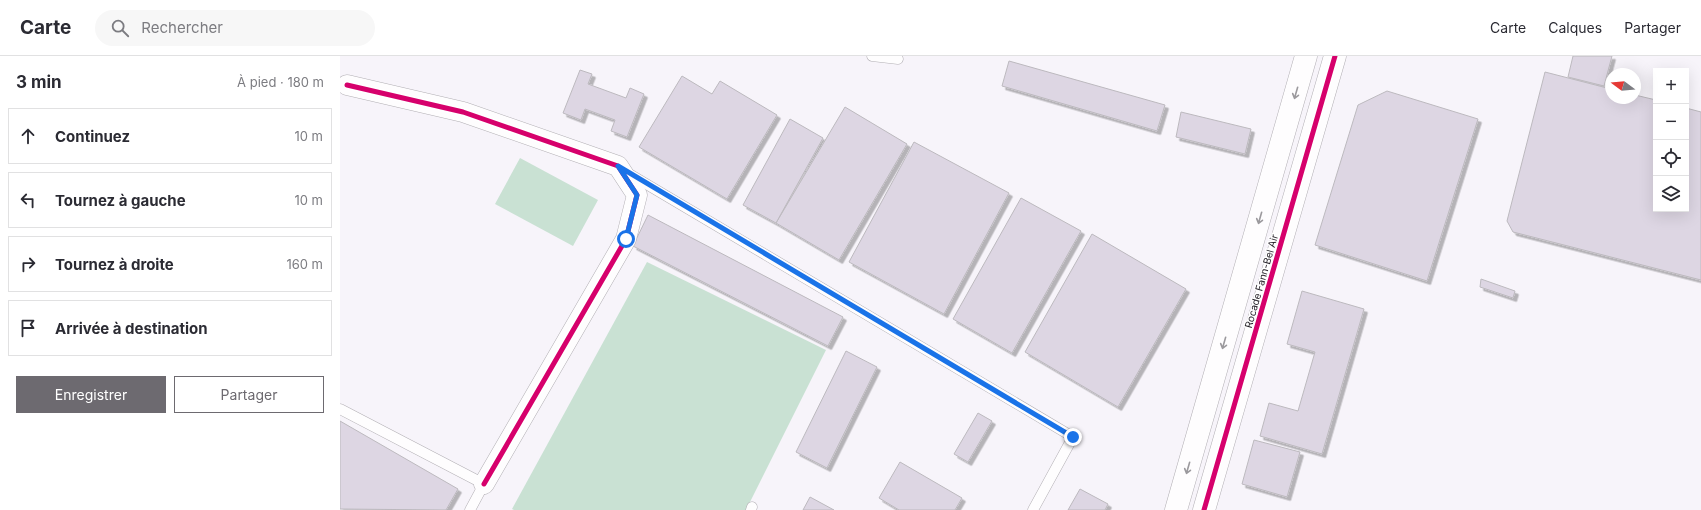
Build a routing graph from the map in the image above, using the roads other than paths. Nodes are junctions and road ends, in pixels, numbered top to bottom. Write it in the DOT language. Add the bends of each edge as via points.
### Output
graph roads {
  1 [pos="872,56"];
  2 [pos="1306,56"];
  3 [pos="1335,56"];
  4 [pos="898,59"];
  5 [pos="347,85"];
  6 [pos="618,166"];
  7 [pos="340,410"];
  8 [pos="484,484"];
  9 [pos="470,510"];
  10 [pos="1033,510"];
  11 [pos="1176,510"];
  12 [pos="1204,510"];
  1 -- 4 [label="lane"];
  2 -- 11 [label="street, Rocade Fann-Bel Air, one-way"];
  3 -- 12 [label="street, Rocade Fann-Bel Air"];
  5 -- 6 [label="street" via="463,112"];
  6 -- 8 [label="street" via="637,195 626,239"];
  6 -- 10 [label="lane" via="1073,437"];
  7 -- 8 [label="lane"];
  8 -- 9 [label="lane"];
}
